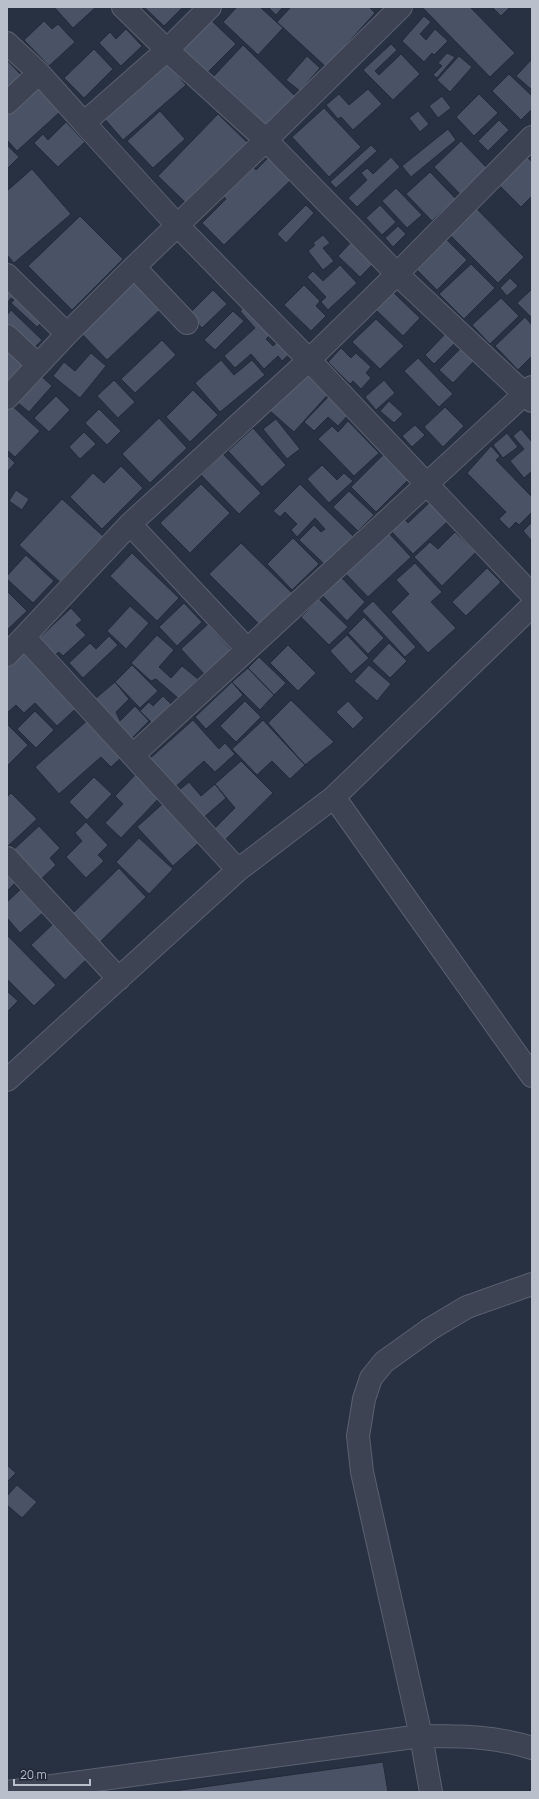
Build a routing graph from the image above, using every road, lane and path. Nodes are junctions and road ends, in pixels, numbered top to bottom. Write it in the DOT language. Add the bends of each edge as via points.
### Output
graph roads {
  1 [pos="123,7"];
  2 [pos="210,7"];
  3 [pos="389,11"];
  4 [pos="7,43"];
  5 [pos="167,50"];
  6 [pos="39,74"];
  7 [pos="7,103"];
  8 [pos="84,123"];
  9 [pos="266,140"];
  10 [pos="528,148"];
  11 [pos="177,224"];
  12 [pos="134,267"];
  13 [pos="398,274"];
  14 [pos="7,275"];
  15 [pos="187,323"];
  16 [pos="67,334"];
  17 [pos="7,336"];
  18 [pos="309,360"];
  19 [pos="38,365"];
  20 [pos="530,394"];
  21 [pos="7,398"];
  22 [pos="426,483"];
  23 [pos="130,524"];
  24 [pos="532,595"];
  25 [pos="532,606"];
  26 [pos="24,637"];
  27 [pos="247,650"];
  28 [pos="7,655"];
  29 [pos="133,755"];
  30 [pos="334,797"];
  31 [pos="7,858"];
  32 [pos="238,870"];
  33 [pos="119,979"];
  34 [pos="532,1076"];
  35 [pos="7,1080"];
  36 [pos="532,1284"];
  37 [pos="421,1736"];
  38 [pos="532,1748"];
  39 [pos="7,1792"];
  40 [pos="431,1792"];
  1 -- 5 [label="street"];
  2 -- 5 [label="street"];
  3 -- 9 [label="street"];
  4 -- 6 [label="street"];
  5 -- 8 [label="street"];
  5 -- 9 [label="street"];
  6 -- 7 [label="street"];
  6 -- 8 [label="street"];
  8 -- 11 [label="street"];
  9 -- 11 [label="street"];
  9 -- 13 [label="street"];
  10 -- 13 [label="street"];
  11 -- 12 [label="street"];
  11 -- 18 [label="street"];
  12 -- 15 [label="street"];
  12 -- 16 [label="street"];
  13 -- 18 [label="street"];
  13 -- 20 [label="street"];
  14 -- 16 [label="street"];
  16 -- 19 [label="street"];
  17 -- 19 [label="street"];
  18 -- 22 [label="street"];
  18 -- 23 [label="street"];
  19 -- 21 [label="street"];
  20 -- 22 [label="street"];
  22 -- 24 [label="street"];
  22 -- 27 [label="street"];
  23 -- 26 [label="street"];
  23 -- 27 [label="street"];
  25 -- 30 [label="street"];
  26 -- 28 [label="street"];
  26 -- 29 [label="street"];
  27 -- 29 [label="street"];
  29 -- 32 [label="street"];
  30 -- 32 [label="street"];
  30 -- 34 [label="street"];
  31 -- 33 [label="street"];
  32 -- 33 [label="street"];
  33 -- 35 [label="street"];
  36 -- 37 [label="street" via="467,1307 430,1329 384,1362 371,1378 364,1400 358,1436 362,1472"];
  37 -- 38 [label="street" via="479,1736"];
  37 -- 39 [label="street"];
  37 -- 40 [label="street"];
}
